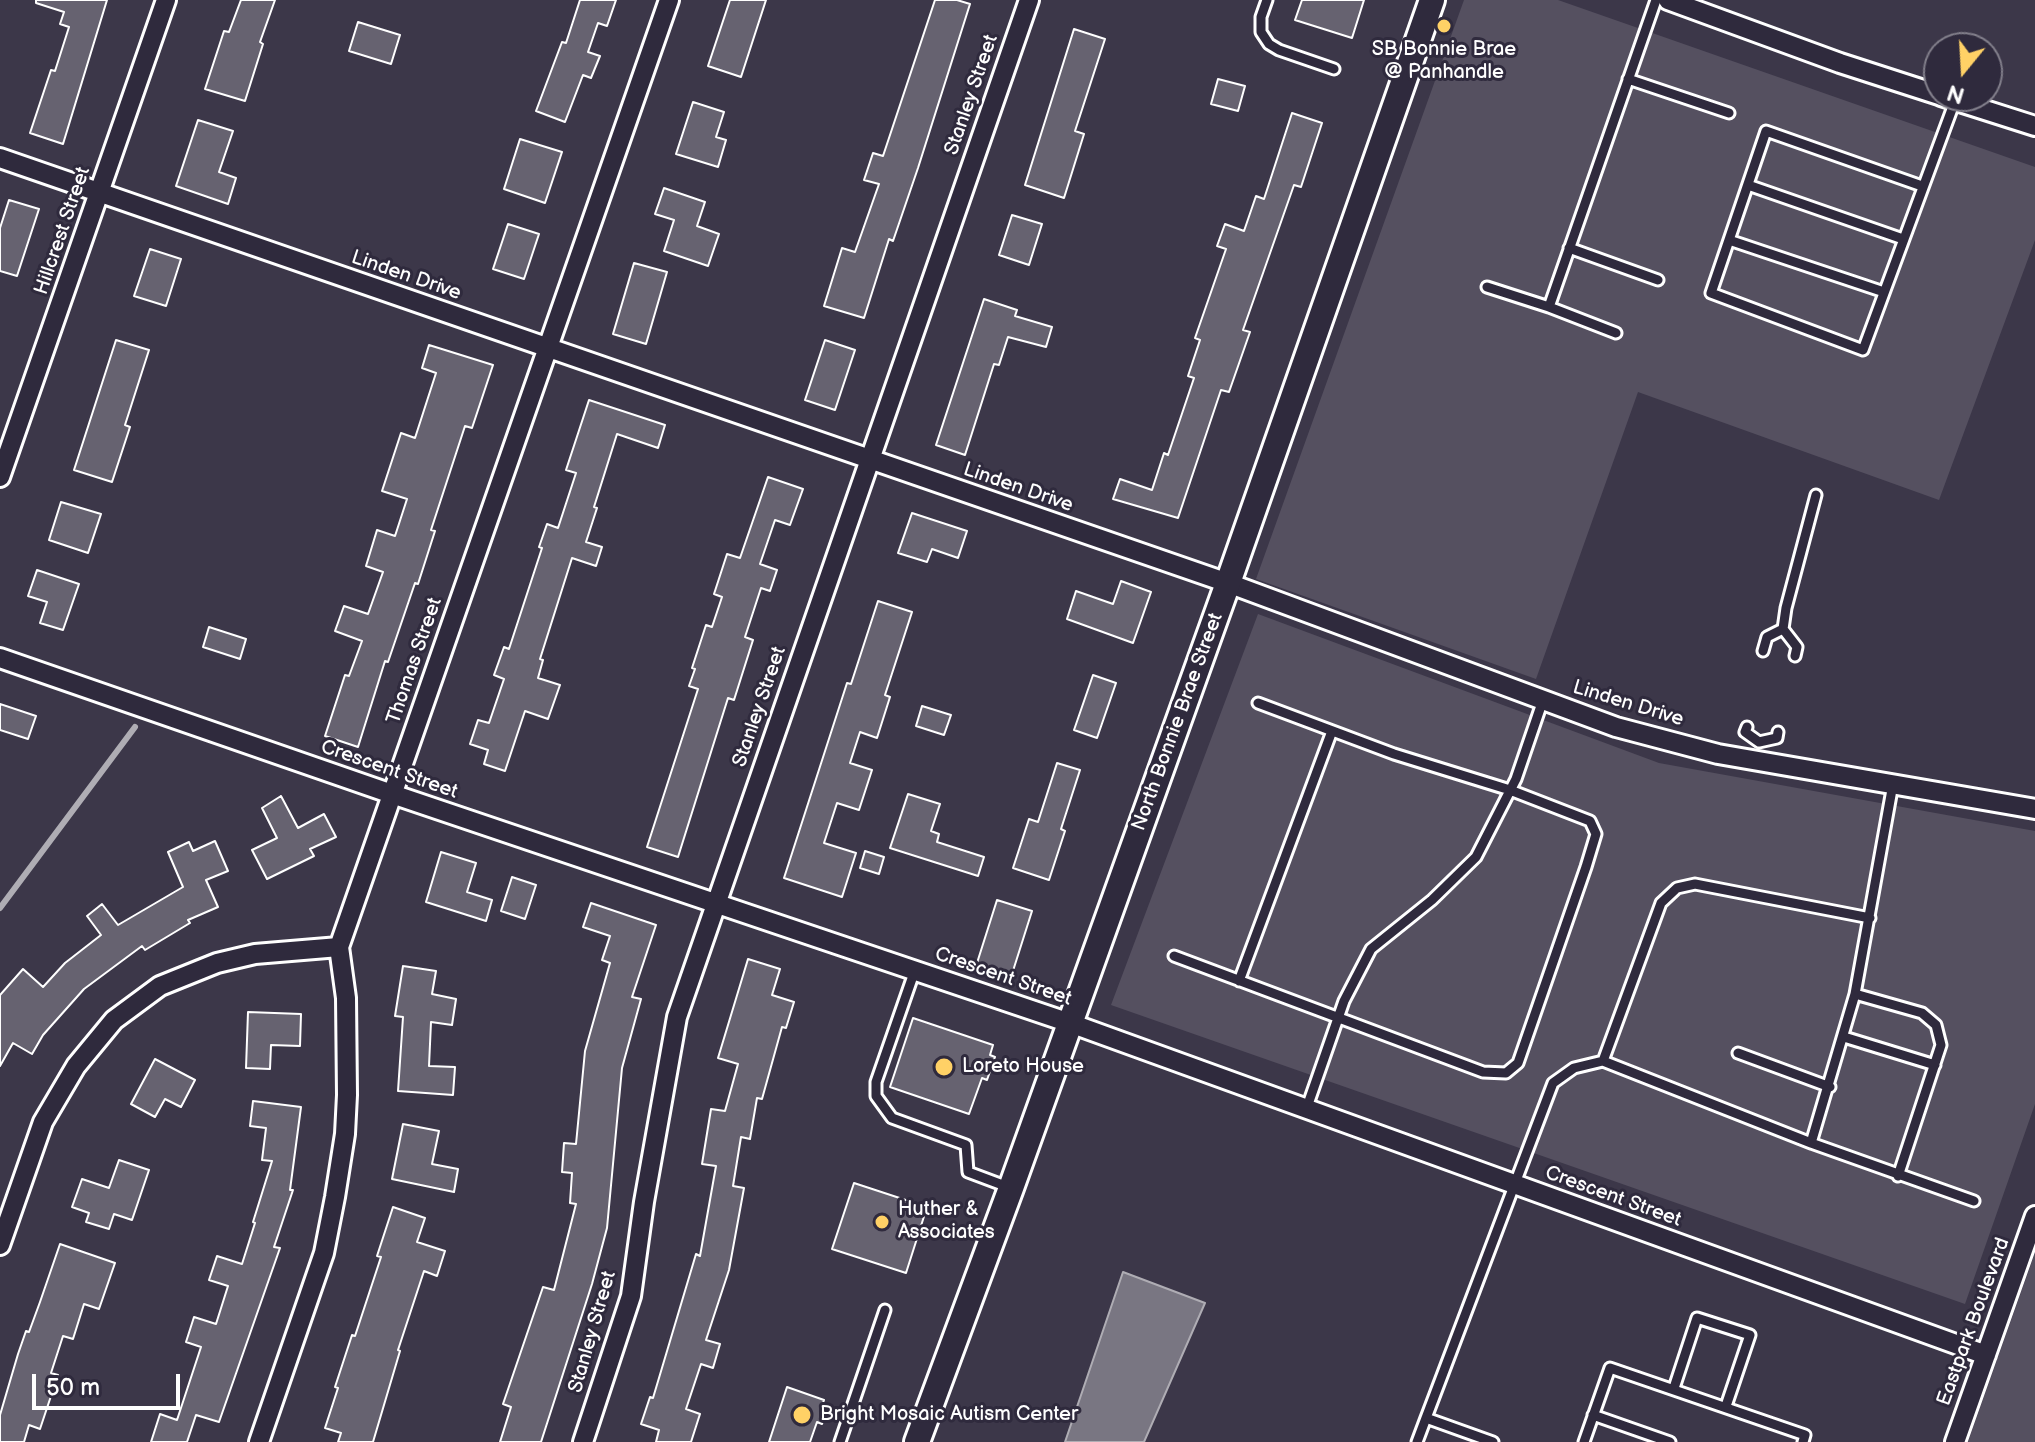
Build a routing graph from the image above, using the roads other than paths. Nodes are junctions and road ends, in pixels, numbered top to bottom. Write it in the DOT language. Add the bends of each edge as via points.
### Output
graph roads {
  1 [pos="166,0"];
  2 [pos="669,0"];
  3 [pos="1029,0"];
  4 [pos="1267,0"];
  5 [pos="1432,0"];
  6 [pos="1656,0"];
  7 [pos="1668,0"];
  8 [pos="1334,69"];
  9 [pos="1628,79"];
  10 [pos="1923,90"];
  11 [pos="1941,112"];
  12 [pos="1992,112"];
  13 [pos="1729,113"];
  14 [pos="2035,126"];
  15 [pos="0,158"];
  16 [pos="1748,185"];
  17 [pos="1922,186"];
  18 [pos="99,193"];
  19 [pos="1903,239"];
  20 [pos="1729,240"];
  21 [pos="1569,248"];
  22 [pos="1658,280"];
  23 [pos="1487,287"];
  24 [pos="1884,292"];
  25 [pos="1549,307"];
  26 [pos="1616,333"];
  27 [pos="548,349"];
  28 [pos="869,459"];
  29 [pos="0,477"];
  30 [pos="1816,495"];
  31 [pos="1228,583"];
  32 [pos="1783,629"];
  33 [pos="1763,651"];
  34 [pos="1795,656"];
  35 [pos="0,658"];
  36 [pos="1543,699"];
  37 [pos="1258,703"];
  38 [pos="1747,727"];
  39 [pos="1332,731"];
  40 [pos="1778,732"];
  41 [pos="1759,742"];
  42 [pos="1755,761"];
  43 [pos="1893,784"];
  44 [pos="1510,790"];
  45 [pos="392,794"];
  46 [pos="2035,809"];
  47 [pos="716,903"];
  48 [pos="1870,918"];
  49 [pos="339,947"];
  50 [pos="1174,956"];
  51 [pos="915,970"];
  52 [pos="1239,981"];
  53 [pos="1855,994"];
  54 [pos="1338,1019"];
  55 [pos="1070,1023"];
  56 [pos="1844,1037"];
  57 [pos="1738,1053"];
  58 [pos="1603,1061"];
  59 [pos="1935,1065"];
  60 [pos="1830,1087"];
  61 [pos="1306,1110"];
  62 [pos="1811,1143"];
  63 [pos="1898,1176"];
  64 [pos="1515,1186"];
  65 [pos="1011,1188"];
  66 [pos="1974,1201"];
  67 [pos="2035,1216"];
  68 [pos="0,1245"];
  69 [pos="885,1310"];
  70 [pos="1986,1355"];
  71 [pos="1674,1388"];
  72 [pos="1726,1406"];
  73 [pos="1593,1415"];
  74 [pos="1426,1418"];
  75 [pos="259,1442"];
  76 [pos="583,1442"];
  77 [pos="840,1442"];
  78 [pos="917,1442"];
  79 [pos="1417,1442"];
  80 [pos="1493,1442"];
  81 [pos="1584,1442"];
  82 [pos="1670,1442"];
  83 [pos="1803,1442"];
  84 [pos="1955,1442"];
  1 -- 18 [label="street, Hillcrest Street"];
  2 -- 27 [label="street, Thomas Street"];
  3 -- 28 [label="street, Stanley Street"];
  4 -- 8 [label="lane" via="1261,32 1269,44"];
  5 -- 31 [label="main road, North Bonnie Brae Street"];
  6 -- 9 [label="lane"];
  7 -- 10 [label="street"];
  9 -- 13 [label="lane"];
  9 -- 21 [label="lane"];
  11 -- 17 [label="lane"];
  12 -- 14 [label="street"];
  15 -- 18 [label="street, Linden Drive"];
  16 -- 17 [label="lane" via="1766,131"];
  16 -- 19 [label="lane"];
  16 -- 20 [label="lane"];
  17 -- 19 [label="lane"];
  18 -- 27 [label="street, Linden Drive"];
  18 -- 29 [label="street, Hillcrest Street"];
  19 -- 24 [label="lane"];
  20 -- 24 [label="lane"];
  20 -- 24 [label="lane" via="1711,293 1863,350"];
  21 -- 22 [label="lane"];
  21 -- 25 [label="lane"];
  23 -- 25 [label="lane"];
  25 -- 26 [label="lane"];
  27 -- 28 [label="street, Linden Drive"];
  27 -- 45 [label="street, Thomas Street"];
  28 -- 31 [label="street, Linden Drive"];
  28 -- 47 [label="street, Stanley Street"];
  30 -- 32 [label="lane"];
  31 -- 36 [label="street, Linden Drive"];
  31 -- 55 [label="main road, North Bonnie Brae Street"];
  32 -- 33 [label="lane" via="1767,637"];
  32 -- 34 [label="lane" via="1797,647"];
  35 -- 45 [label="street, Crescent Street"];
  36 -- 42 [label="street, Linden Drive" via="1616,727"];
  36 -- 44 [label="lane"];
  37 -- 39 [label="lane"];
  38 -- 41 [label="lane" via="1745,732"];
  39 -- 44 [label="lane"];
  39 -- 52 [label="lane"];
  40 -- 41 [label="lane" via="1777,738"];
  41 -- 42 [label="lane"];
  42 -- 43 [label="street, Linden Drive"];
  43 -- 46 [label="street, Linden Drive"];
  43 -- 48 [label="lane"];
  44 -- 54 [label="lane" via="1476,857 1371,949"];
  44 -- 54 [label="lane" via="1590,821 1596,834 1518,1063 1506,1073 1483,1072"];
  45 -- 47 [label="street, Crescent Street"];
  45 -- 49 [label="street, Thomas Street"];
  47 -- 51 [label="street, Crescent Street"];
  47 -- 76 [label="street, Stanley Street" via="677,1017 631,1296"];
  48 -- 53 [label="lane"];
  48 -- 58 [label="lane" via="1695,884 1677,888 1661,903"];
  49 -- 68 [label="street" via="217,963 160,986 114,1020 76,1066 43,1122"];
  49 -- 75 [label="street, Thomas Street" via="346,998 347,1095 335,1197 324,1253"];
  50 -- 52 [label="lane"];
  51 -- 55 [label="street, Crescent Street"];
  51 -- 65 [label="lane" via="876,1082 876,1096 892,1118 966,1145 968,1172"];
  52 -- 54 [label="lane"];
  53 -- 56 [label="lane"];
  53 -- 59 [label="lane" via="1922,1013 1936,1025 1941,1045"];
  54 -- 61 [label="lane"];
  55 -- 61 [label="street, Crescent Street"];
  55 -- 65 [label="main road, North Bonnie Brae Street"];
  56 -- 59 [label="lane"];
  56 -- 60 [label="lane"];
  57 -- 60 [label="lane"];
  58 -- 62 [label="lane"];
  58 -- 64 [label="lane" via="1574,1068 1553,1083"];
  59 -- 63 [label="lane"];
  60 -- 62 [label="lane"];
  61 -- 64 [label="street, Crescent Street"];
  62 -- 63 [label="lane"];
  63 -- 66 [label="lane"];
  64 -- 70 [label="street, Crescent Street"];
  64 -- 74 [label="lane"];
  65 -- 78 [label="main road, North Bonnie Brae Street"];
  67 -- 70 [label="street, Eastpark Boulevard"];
  69 -- 77 [label="lane"];
  70 -- 84 [label="street, Eastpark Boulevard"];
  71 -- 72 [label="lane"];
  71 -- 72 [label="lane" via="1697,1318 1750,1335"];
  71 -- 73 [label="lane" via="1610,1368"];
  72 -- 83 [label="lane" via="1805,1435"];
  73 -- 81 [label="lane"];
  73 -- 82 [label="lane"];
  74 -- 79 [label="lane"];
  74 -- 80 [label="lane"];
}
